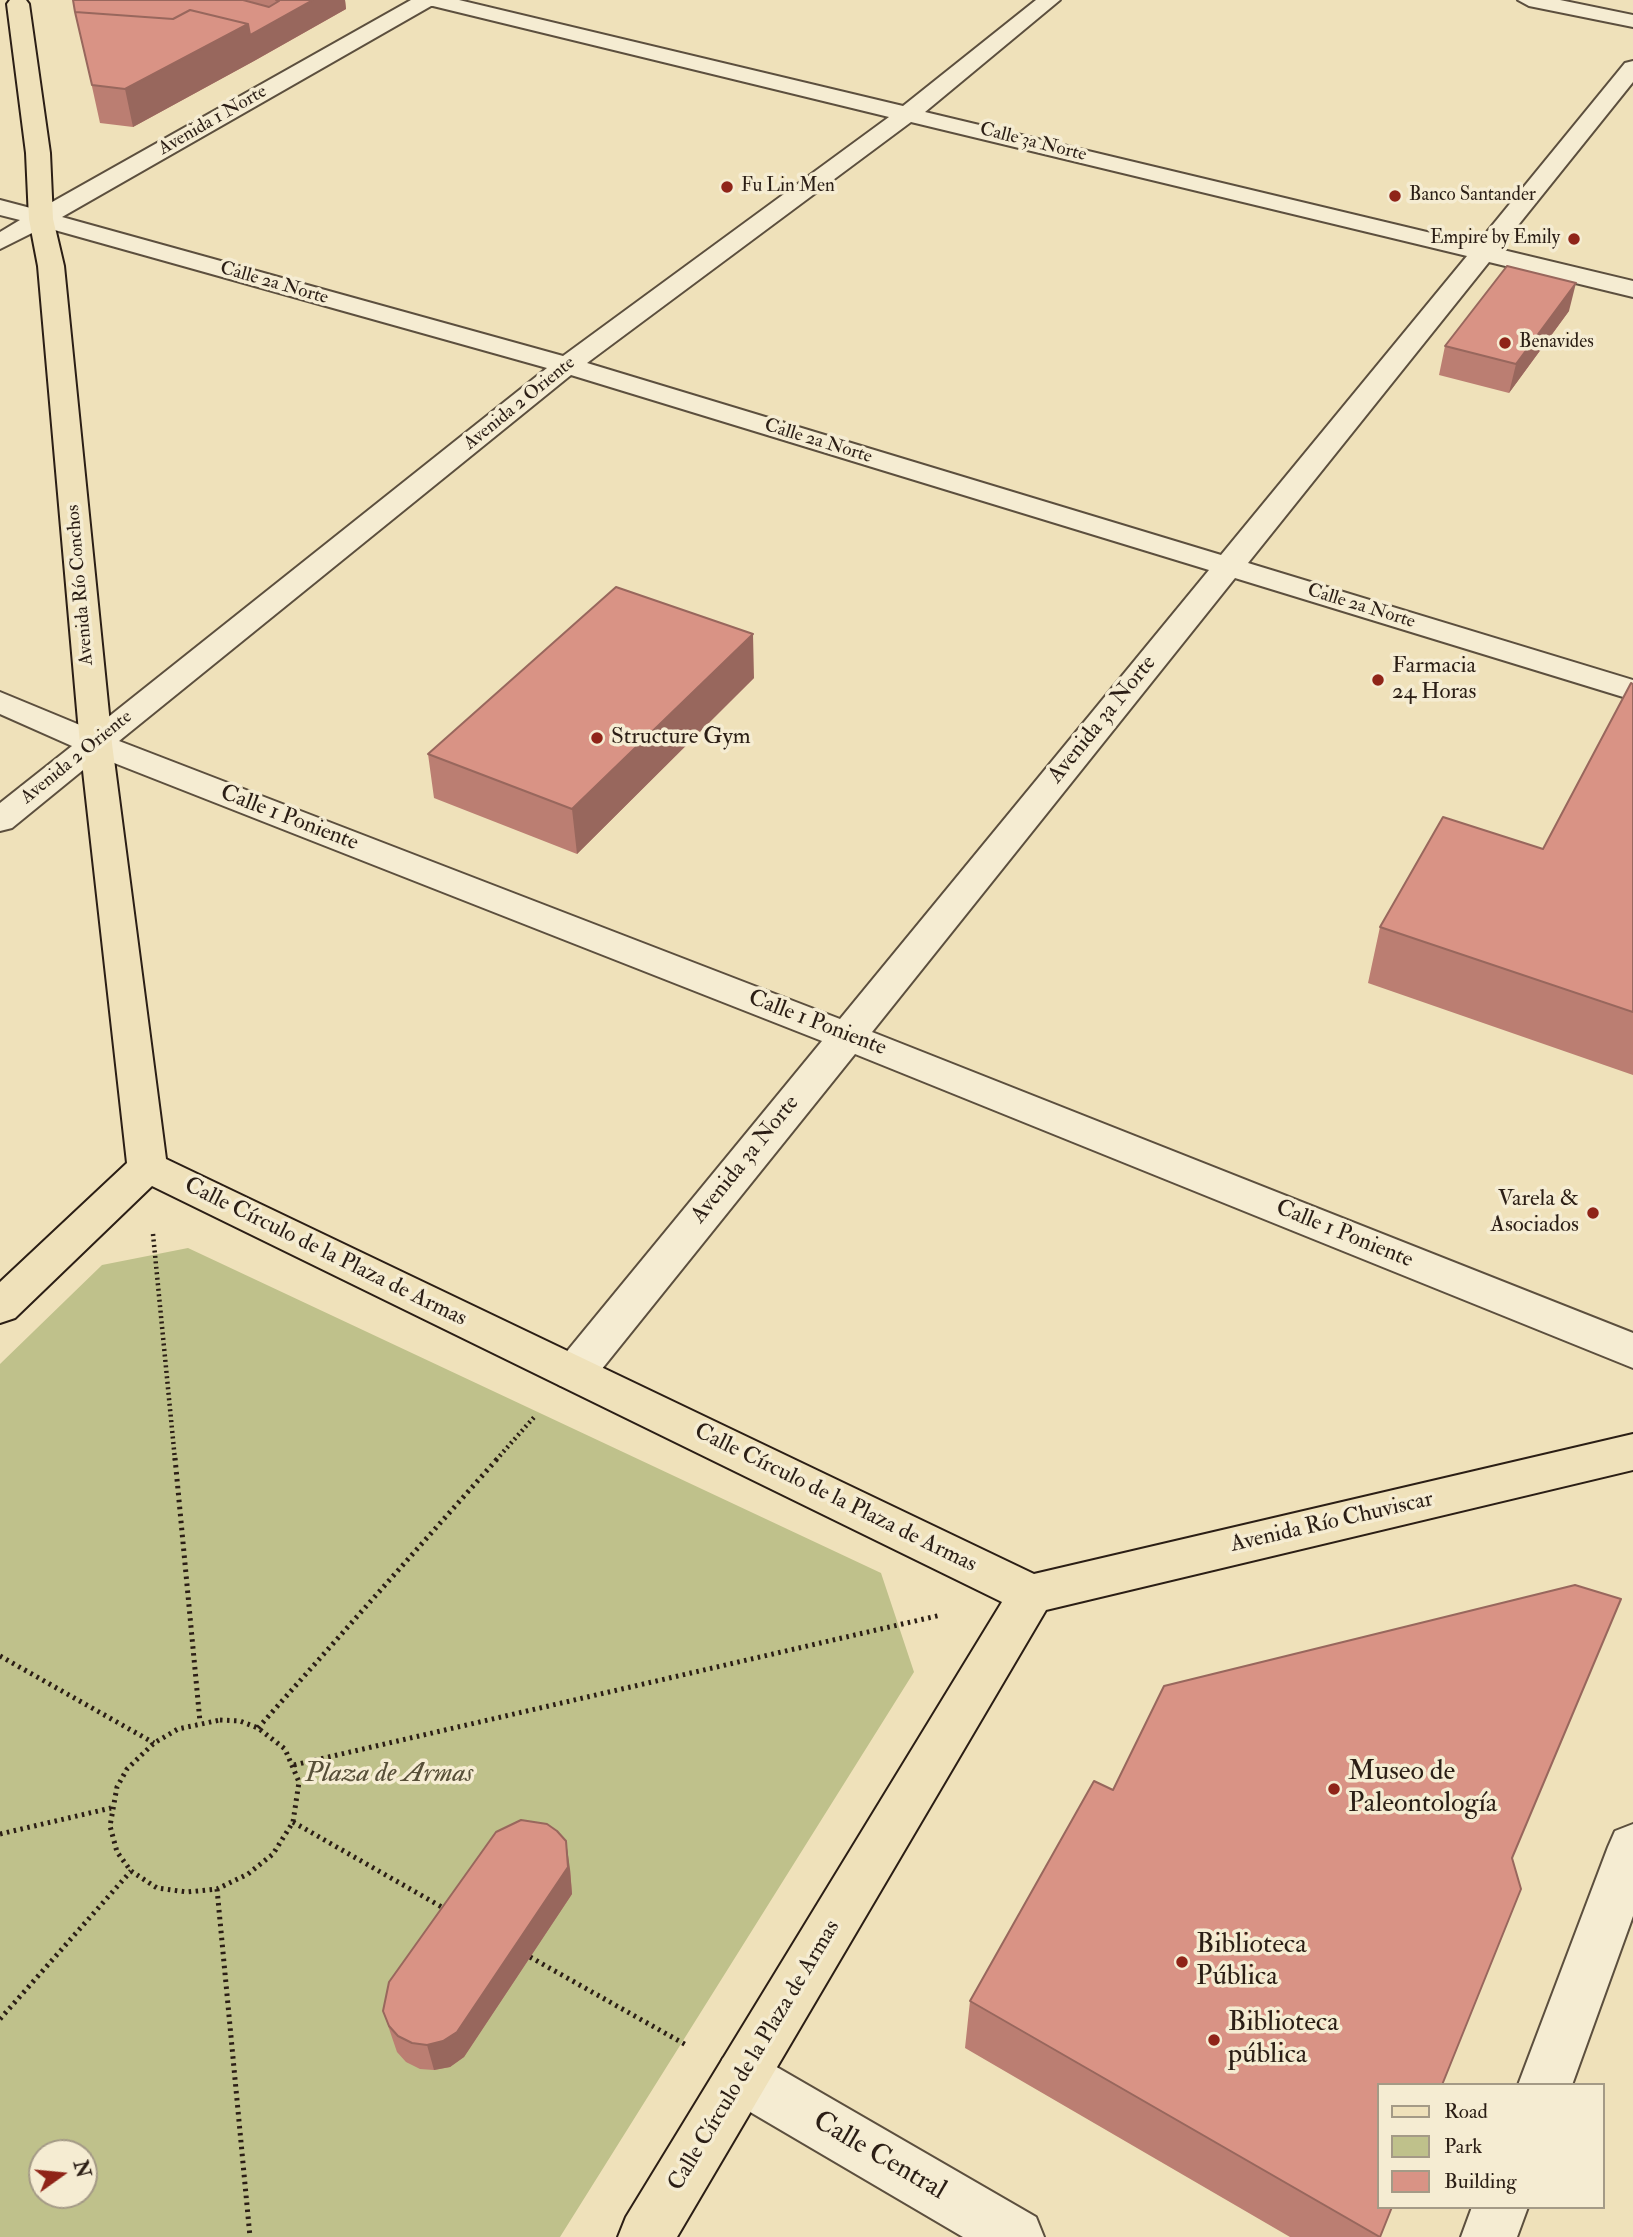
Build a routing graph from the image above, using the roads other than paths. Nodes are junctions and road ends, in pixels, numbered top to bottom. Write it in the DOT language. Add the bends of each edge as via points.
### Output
graph roads {
  1 [pos="426,0"];
  2 [pos="433,0"];
  3 [pos="1049,0"];
  4 [pos="1529,0"];
  5 [pos="18,3"];
  6 [pos="1633,21"];
  7 [pos="1633,68"];
  8 [pos="909,113"];
  9 [pos="0,207"];
  10 [pos="41,219"];
  11 [pos="0,242"];
  12 [pos="1484,252"];
  13 [pos="1633,289"];
  14 [pos="567,365"];
  15 [pos="1228,567"];
  16 [pos="1633,690"];
  17 [pos="0,702"];
  18 [pos="96,744"];
  19 [pos="0,820"];
  20 [pos="847,1036"];
  21 [pos="147,1167"];
  22 [pos="0,1307"];
  23 [pos="1633,1351"];
  24 [pos="574,1373"];
  25 [pos="1633,1452"];
  26 [pos="1031,1594"];
  27 [pos="1633,1847"];
  28 [pos="742,2077"];
  29 [pos="1546,2083"];
  30 [pos="1499,2209"];
  31 [pos="646,2237"];
  32 [pos="1016,2237"];
  33 [pos="1489,2237"];
  1 -- 10 [label="street, Avenida 1 Norte"];
  2 -- 8 [label="street, Calle 3a Norte"];
  3 -- 8 [label="street, Avenida 2 Oriente"];
  4 -- 6 [label="street"];
  5 -- 10 [label="main road, Avenida Río Conchos" via="38,153"];
  7 -- 12 [label="street, Avenida 3a Norte"];
  8 -- 12 [label="street, Calle 3a Norte"];
  8 -- 14 [label="street, Avenida 2 Oriente"];
  9 -- 10 [label="street, Calle 2a Norte"];
  10 -- 11 [label="street, Avenida 1 Norte"];
  10 -- 14 [label="street, Calle 2a Norte"];
  10 -- 18 [label="main road, Avenida Río Conchos" via="52,276"];
  12 -- 13 [label="street, Calle 3a Norte"];
  12 -- 15 [label="street, Avenida 3a Norte"];
  14 -- 15 [label="street, Calle 2a Norte"];
  14 -- 18 [label="street, Avenida 2 Oriente"];
  15 -- 16 [label="street, Calle 2a Norte"];
  15 -- 20 [label="street, Avenida 3a Norte"];
  17 -- 18 [label="street, Calle 1 Poniente"];
  18 -- 19 [label="street, Avenida 2 Oriente"];
  18 -- 20 [label="street, Calle 1 Poniente"];
  18 -- 21 [label="main road, Avenida Río Conchos"];
  20 -- 23 [label="street, Calle 1 Poniente"];
  20 -- 24 [label="street, Avenida 3a Norte"];
  21 -- 22 [label="main road"];
  21 -- 24 [label="main road, Calle Círculo de la Plaza de Armas"];
  24 -- 26 [label="main road, Calle Círculo de la Plaza de Armas"];
  25 -- 26 [label="main road, Avenida Río Chuviscar"];
  26 -- 28 [label="main road, Calle Círculo de la Plaza de Armas"];
  27 -- 29 [label="street"];
  28 -- 31 [label="main road, Calle Círculo de la Plaza de Armas"];
  28 -- 32 [label="street, Calle Central"];
  30 -- 33 [label="street"];
}
